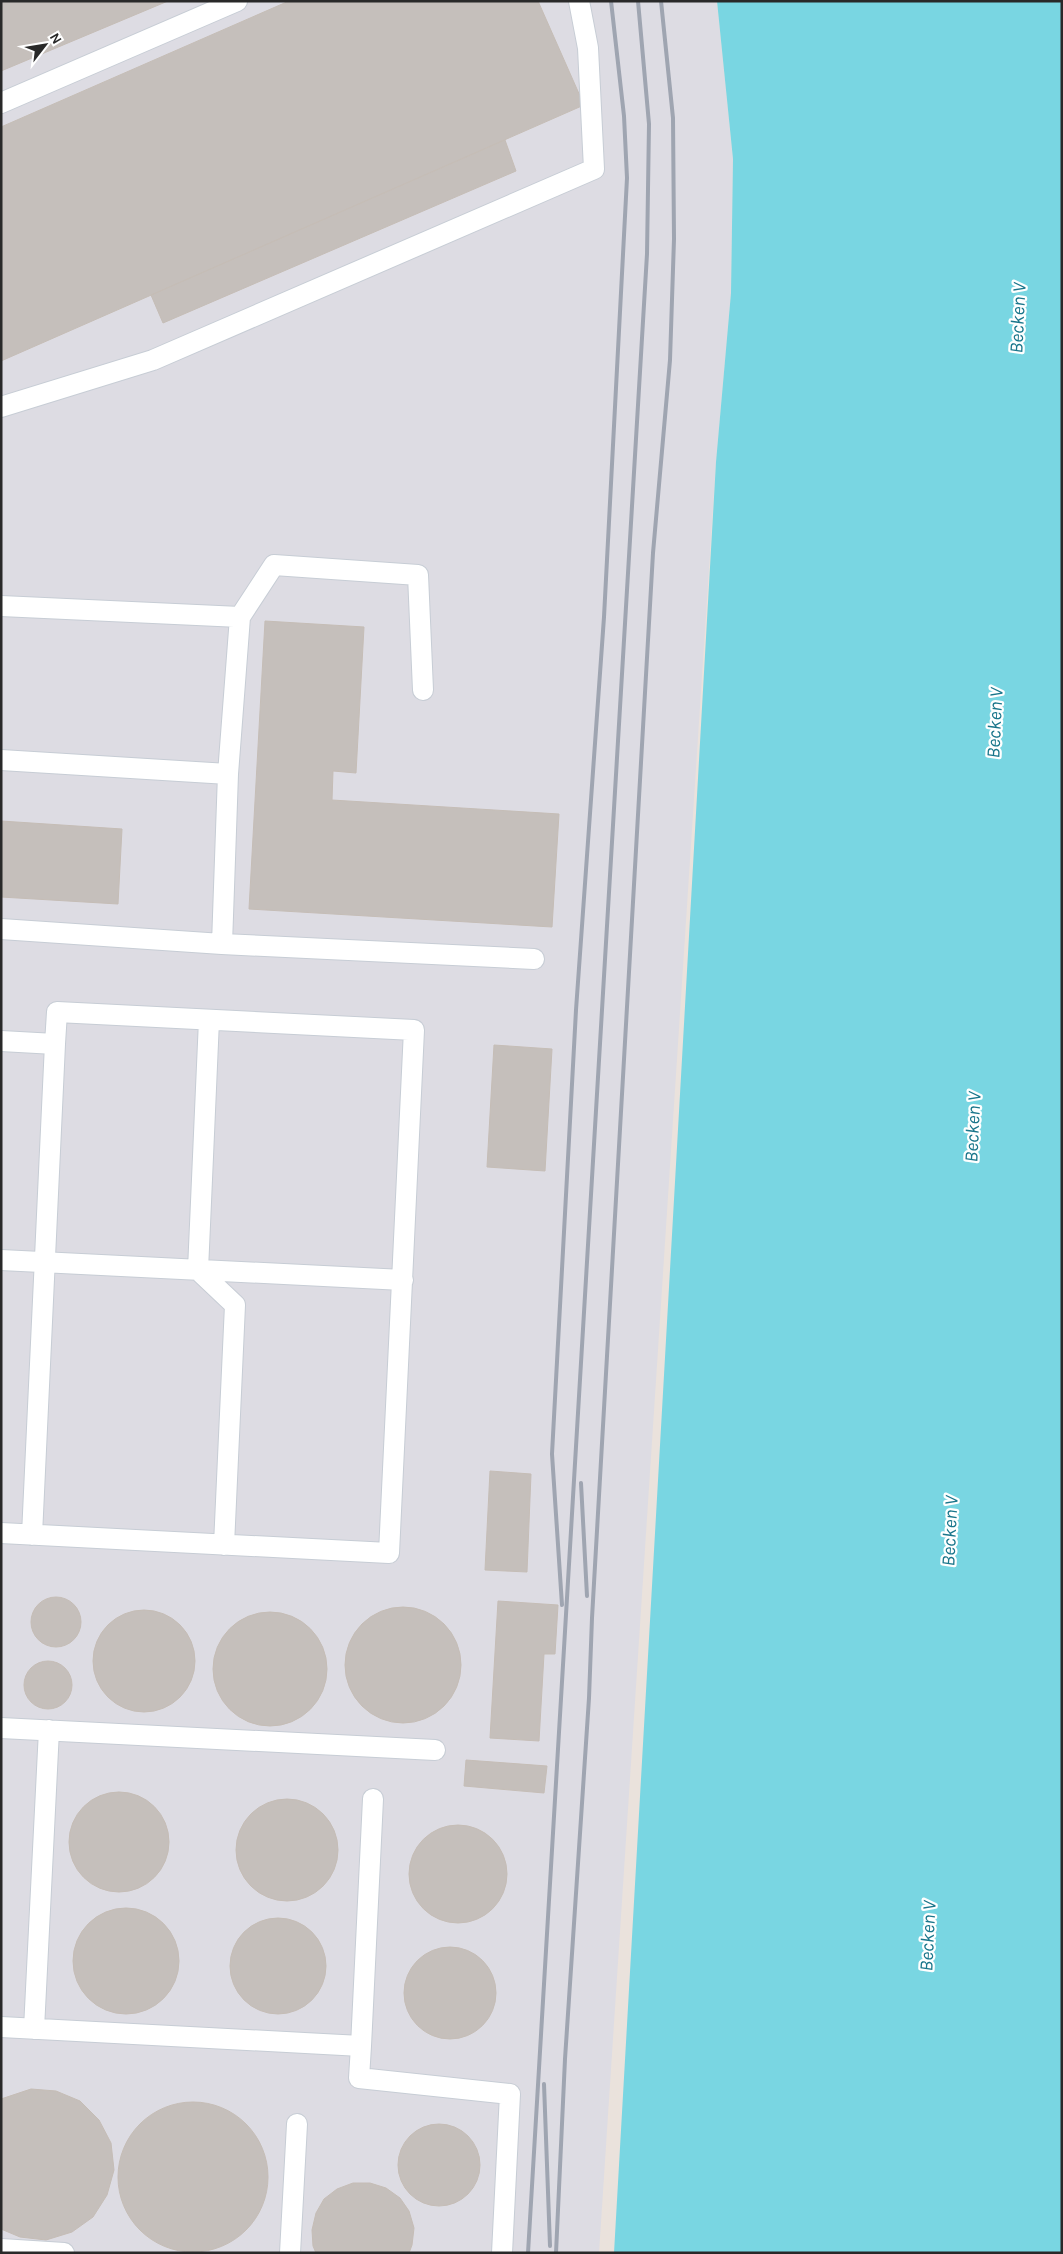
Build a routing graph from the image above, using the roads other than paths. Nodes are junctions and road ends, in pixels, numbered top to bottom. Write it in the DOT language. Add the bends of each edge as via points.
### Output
graph roads {
  1 [pos="237,1"];
  2 [pos="579,1"];
  3 [pos="1,103"];
  4 [pos="1,407"];
  5 [pos="1,606"];
  6 [pos="240,617"];
  7 [pos="423,690"];
  8 [pos="1,760"];
  9 [pos="228,774"];
  10 [pos="1,929"];
  11 [pos="222,944"];
  12 [pos="534,960"];
  13 [pos="209,1020"];
  14 [pos="1,1041"];
  15 [pos="55,1044"];
  16 [pos="1,1260"];
  17 [pos="45,1263"];
  18 [pos="198,1270"];
  19 [pos="403,1280"];
  20 [pos="1,1534"];
  21 [pos="32,1535"];
  22 [pos="224,1545"];
  23 [pos="1,1728"];
  24 [pos="49,1730"];
  25 [pos="434,1750"];
  26 [pos="373,1799"];
  27 [pos="1,2027"];
  28 [pos="34,2029"];
  29 [pos="361,2046"];
  30 [pos="297,2124"];
  31 [pos="1,2249"];
  32 [pos="64,2253"];
  33 [pos="290,2253"];
  34 [pos="502,2253"];
  1 -- 3 [label="lane"];
  2 -- 4 [label="lane" via="588,48 594,169 153,360"];
  5 -- 6 [label="lane"];
  6 -- 7 [label="lane" via="274,565 418,575"];
  6 -- 9 [label="lane"];
  8 -- 9 [label="lane"];
  9 -- 11 [label="lane"];
  10 -- 11 [label="lane"];
  11 -- 12 [label="lane"];
  13 -- 15 [label="lane" via="57,1012"];
  13 -- 18 [label="lane"];
  13 -- 19 [label="lane" via="414,1030"];
  14 -- 15 [label="lane"];
  15 -- 17 [label="lane"];
  16 -- 17 [label="lane"];
  17 -- 18 [label="lane"];
  17 -- 21 [label="lane"];
  18 -- 19 [label="lane"];
  18 -- 22 [label="lane" via="235,1305"];
  19 -- 22 [label="lane" via="389,1553"];
  20 -- 21 [label="lane"];
  21 -- 22 [label="lane"];
  23 -- 24 [label="lane"];
  24 -- 25 [label="lane"];
  24 -- 28 [label="lane"];
  26 -- 29 [label="lane"];
  27 -- 28 [label="lane"];
  28 -- 29 [label="lane"];
  29 -- 34 [label="lane" via="360,2078 510,2094"];
  30 -- 33 [label="lane"];
  31 -- 32 [label="lane"];
}
